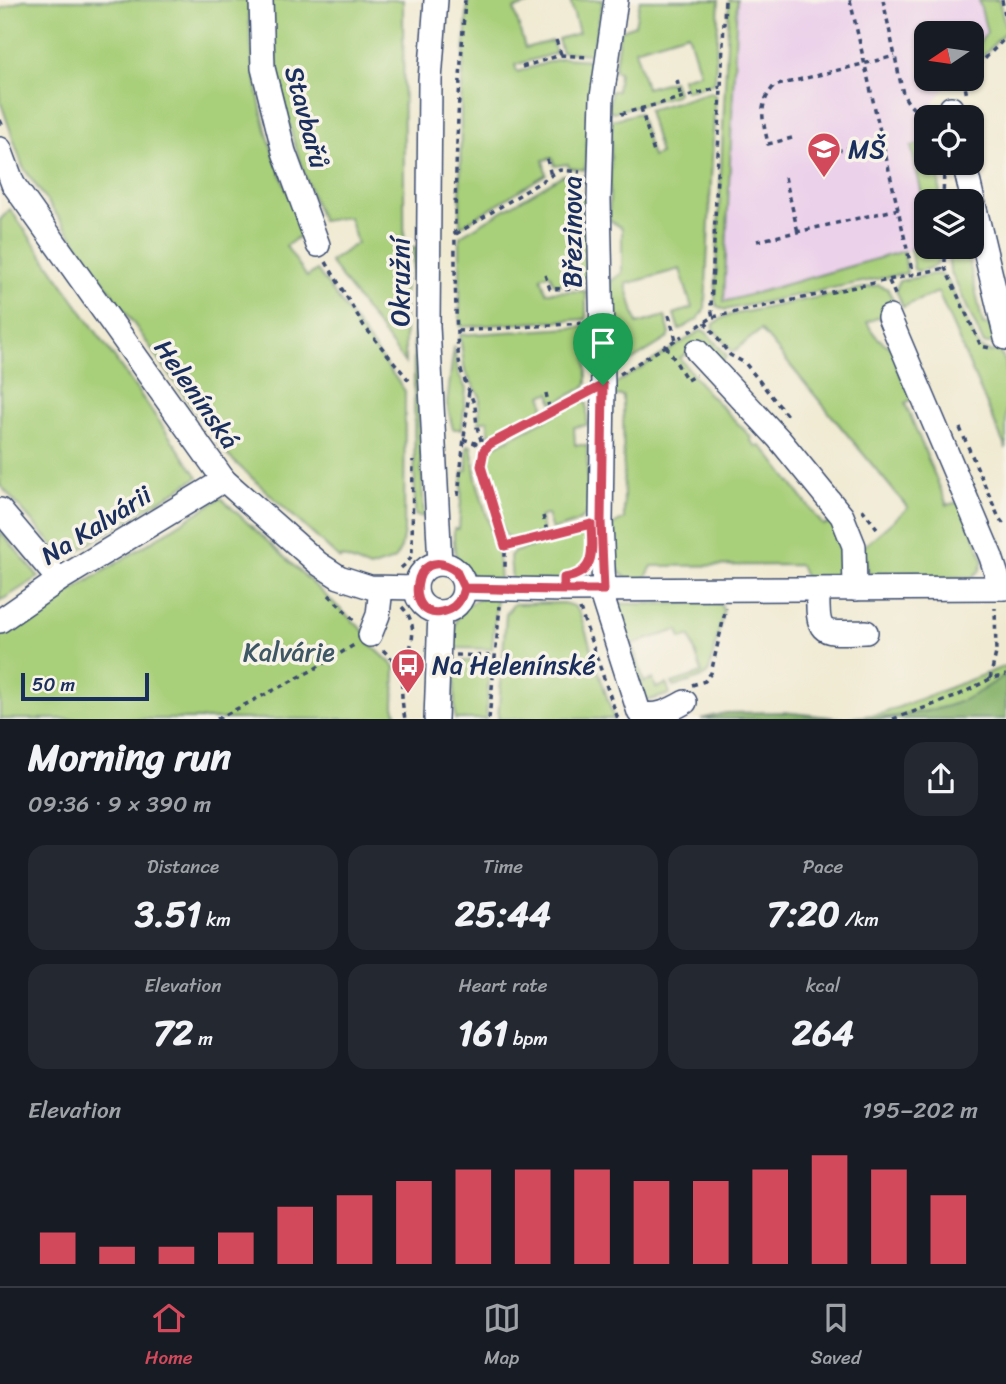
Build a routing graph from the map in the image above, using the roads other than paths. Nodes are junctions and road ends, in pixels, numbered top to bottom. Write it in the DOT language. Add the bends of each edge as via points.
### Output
graph roads {
  1 [pos="261,0"];
  2 [pos="436,0"];
  3 [pos="616,0"];
  4 [pos="0,149"];
  5 [pos="967,175"];
  6 [pos="7,191"];
  7 [pos="318,245"];
  8 [pos="893,309"];
  9 [pos="1006,338"];
  10 [pos="697,351"];
  11 [pos="224,480"];
  12 [pos="0,510"];
  13 [pos="440,564"];
  14 [pos="59,580"];
  15 [pos="391,588"];
  16 [pos="416,588"];
  17 [pos="464,588"];
  18 [pos="818,589"];
  19 [pos="855,589"];
  20 [pos="602,590"];
  21 [pos="1000,591"];
  22 [pos="440,612"];
  23 [pos="0,621"];
  24 [pos="866,632"];
  25 [pos="374,640"];
  26 [pos="684,694"];
  27 [pos="436,719"];
  1 -- 7 [label="street, Stavbařů" via="263,68 284,152"];
  2 -- 13 [label="street, Okružní" via="430,80 428,326"];
  3 -- 20 [label="street, Březinova" via="601,119 599,200"];
  4 -- 6 [label="street, Helenínská"];
  5 -- 9 [label="street"];
  6 -- 11 [label="street, Helenínská"];
  8 -- 21 [label="street" via="991,557"];
  10 -- 19 [label="street" via="779,439 842,516 854,545"];
  11 -- 14 [label="street, Na Kalvárii"];
  11 -- 15 [label="street, Helenínská" via="339,577"];
  12 -- 14 [label="street"];
  13 -- 16 [label="street" via="423,571"];
  13 -- 17 [label="street" via="456,571"];
  14 -- 23 [label="street, Na Kalvárii"];
  15 -- 16 [label="street, Helenínská"];
  15 -- 25 [label="street" via="378,615"];
  16 -- 22 [label="street" via="423,606"];
  17 -- 20 [label="street"];
  17 -- 22 [label="street" via="456,605"];
  18 -- 19 [label="street"];
  18 -- 20 [label="street"];
  18 -- 24 [label="street" via="822,629 828,633"];
  19 -- 21 [label="street"];
  20 -- 26 [label="street, Březinova" via="639,712 661,715"];
  22 -- 27 [label="street"];
}
